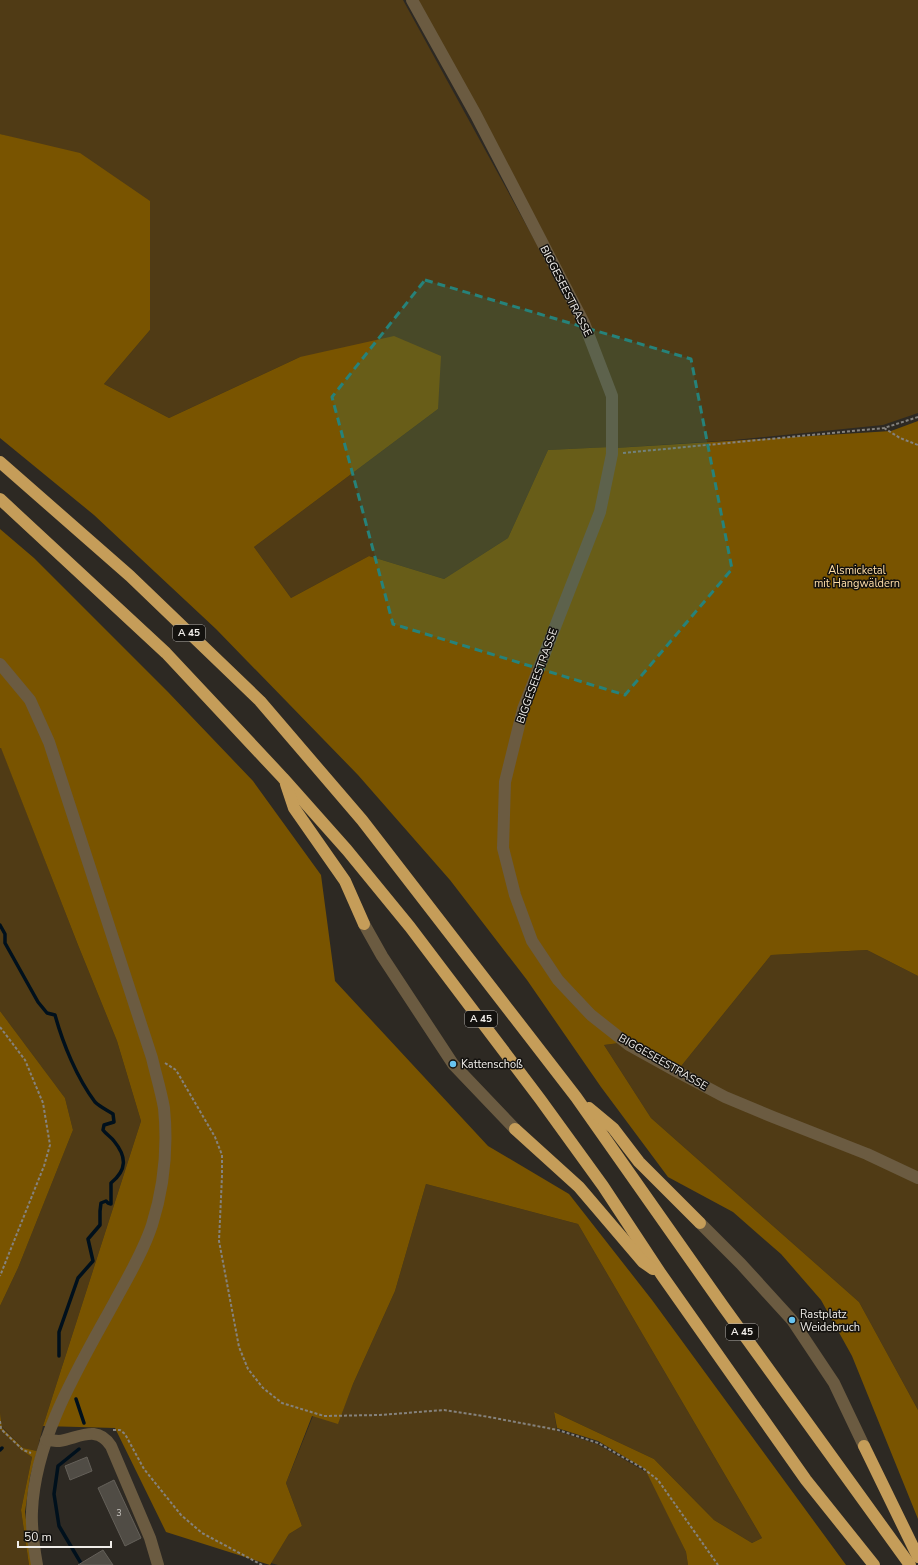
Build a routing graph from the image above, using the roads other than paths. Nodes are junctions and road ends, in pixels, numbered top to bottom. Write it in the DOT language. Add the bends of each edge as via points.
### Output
graph roads {
  1 [pos="412,0"];
  2 [pos="0,462"];
  3 [pos="0,499"];
  4 [pos="0,664"];
  5 [pos="283,778"];
  6 [pos="364,924"];
  7 [pos="576,1097"];
  8 [pos="516,1129"];
  9 [pos="918,1178"];
  10 [pos="700,1223"];
  11 [pos="661,1274"];
  12 [pos="864,1446"];
  13 [pos="44,1448"];
  14 [pos="918,1557"];
  15 [pos="37,1565"];
  16 [pos="158,1565"];
  17 [pos="874,1565"];
  18 [pos="910,1565"];
  1 -- 9 [label="street, BIGGESEESTRASSE" via="584,323 612,396 612,454 600,512 523,709 505,782 503,848 515,895 532,941 558,980 591,1015 629,1045 725,1096 867,1154"];
  2 -- 7 [label="highway, A 45" via="130,576 260,701 362,820"];
  3 -- 5 [label="highway, A 45" via="166,653"];
  4 -- 13 [label="street" via="30,700 49,742 152,1058 163,1107 166,1140 164,1169 152,1225 130,1273 69,1387"];
  5 -- 6 [label="highway" via="294,808 345,881"];
  5 -- 11 [label="highway, A 45" via="410,927 476,1012 598,1180"];
  6 -- 8 [label="street" via="453,1064"];
  7 -- 10 [label="highway" via="613,1128 639,1162"];
  7 -- 18 [label="highway, A 45"];
  8 -- 11 [label="highway" via="579,1187 643,1262"];
  10 -- 12 [label="street" via="792,1320 834,1383"];
  11 -- 17 [label="highway, A 45" via="806,1480"];
  12 -- 14 [label="highway"];
  13 -- 15 [label="street" via="36,1474 32,1511"];
  13 -- 16 [label="street" via="58,1441 89,1433 107,1440 150,1538"];
}
